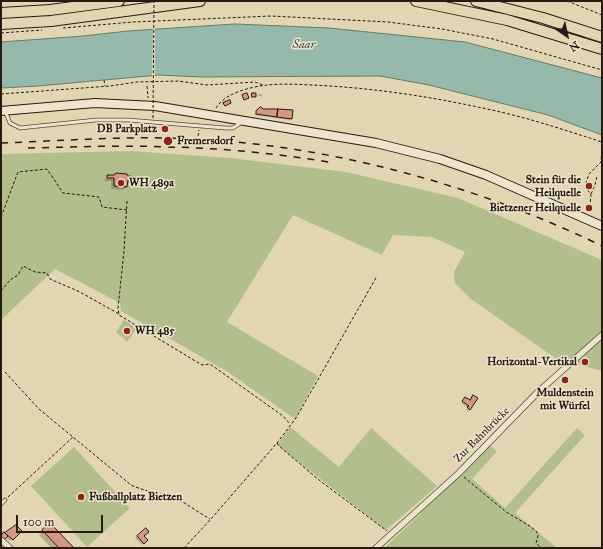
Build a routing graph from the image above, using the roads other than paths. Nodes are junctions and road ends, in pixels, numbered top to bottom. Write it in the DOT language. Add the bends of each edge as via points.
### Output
graph roads {
  1 [pos="119,1"];
  2 [pos="200,1"];
  3 [pos="416,1"];
  4 [pos="476,1"];
  5 [pos="1,13"];
  6 [pos="1,24"];
  7 [pos="602,37"];
  8 [pos="602,49"];
  9 [pos="3,111"];
  10 [pos="243,121"];
  11 [pos="602,226"];
  12 [pos="602,335"];
  13 [pos="5,500"];
  14 [pos="1,504"];
  15 [pos="1,540"];
  16 [pos="10,548"];
  17 [pos="376,548"];
  1 -- 5 [label="highway"];
  2 -- 6 [label="highway" via="58,20"];
  3 -- 8 [label="highway" via="507,20"];
  4 -- 7 [label="highway" via="543,18"];
  9 -- 10 [label="main road" via="74,104 118,103 155,106"];
  9 -- 10 [label="lane" via="10,122 20,128 96,120 233,128"];
  10 -- 11 [label="main road" via="368,142 440,159 486,175"];
  12 -- 17 [label="street, Zur Bahnbrücke" via="538,392 459,473"];
  13 -- 14 [label="lane"];
  15 -- 16 [label="street"];
}
